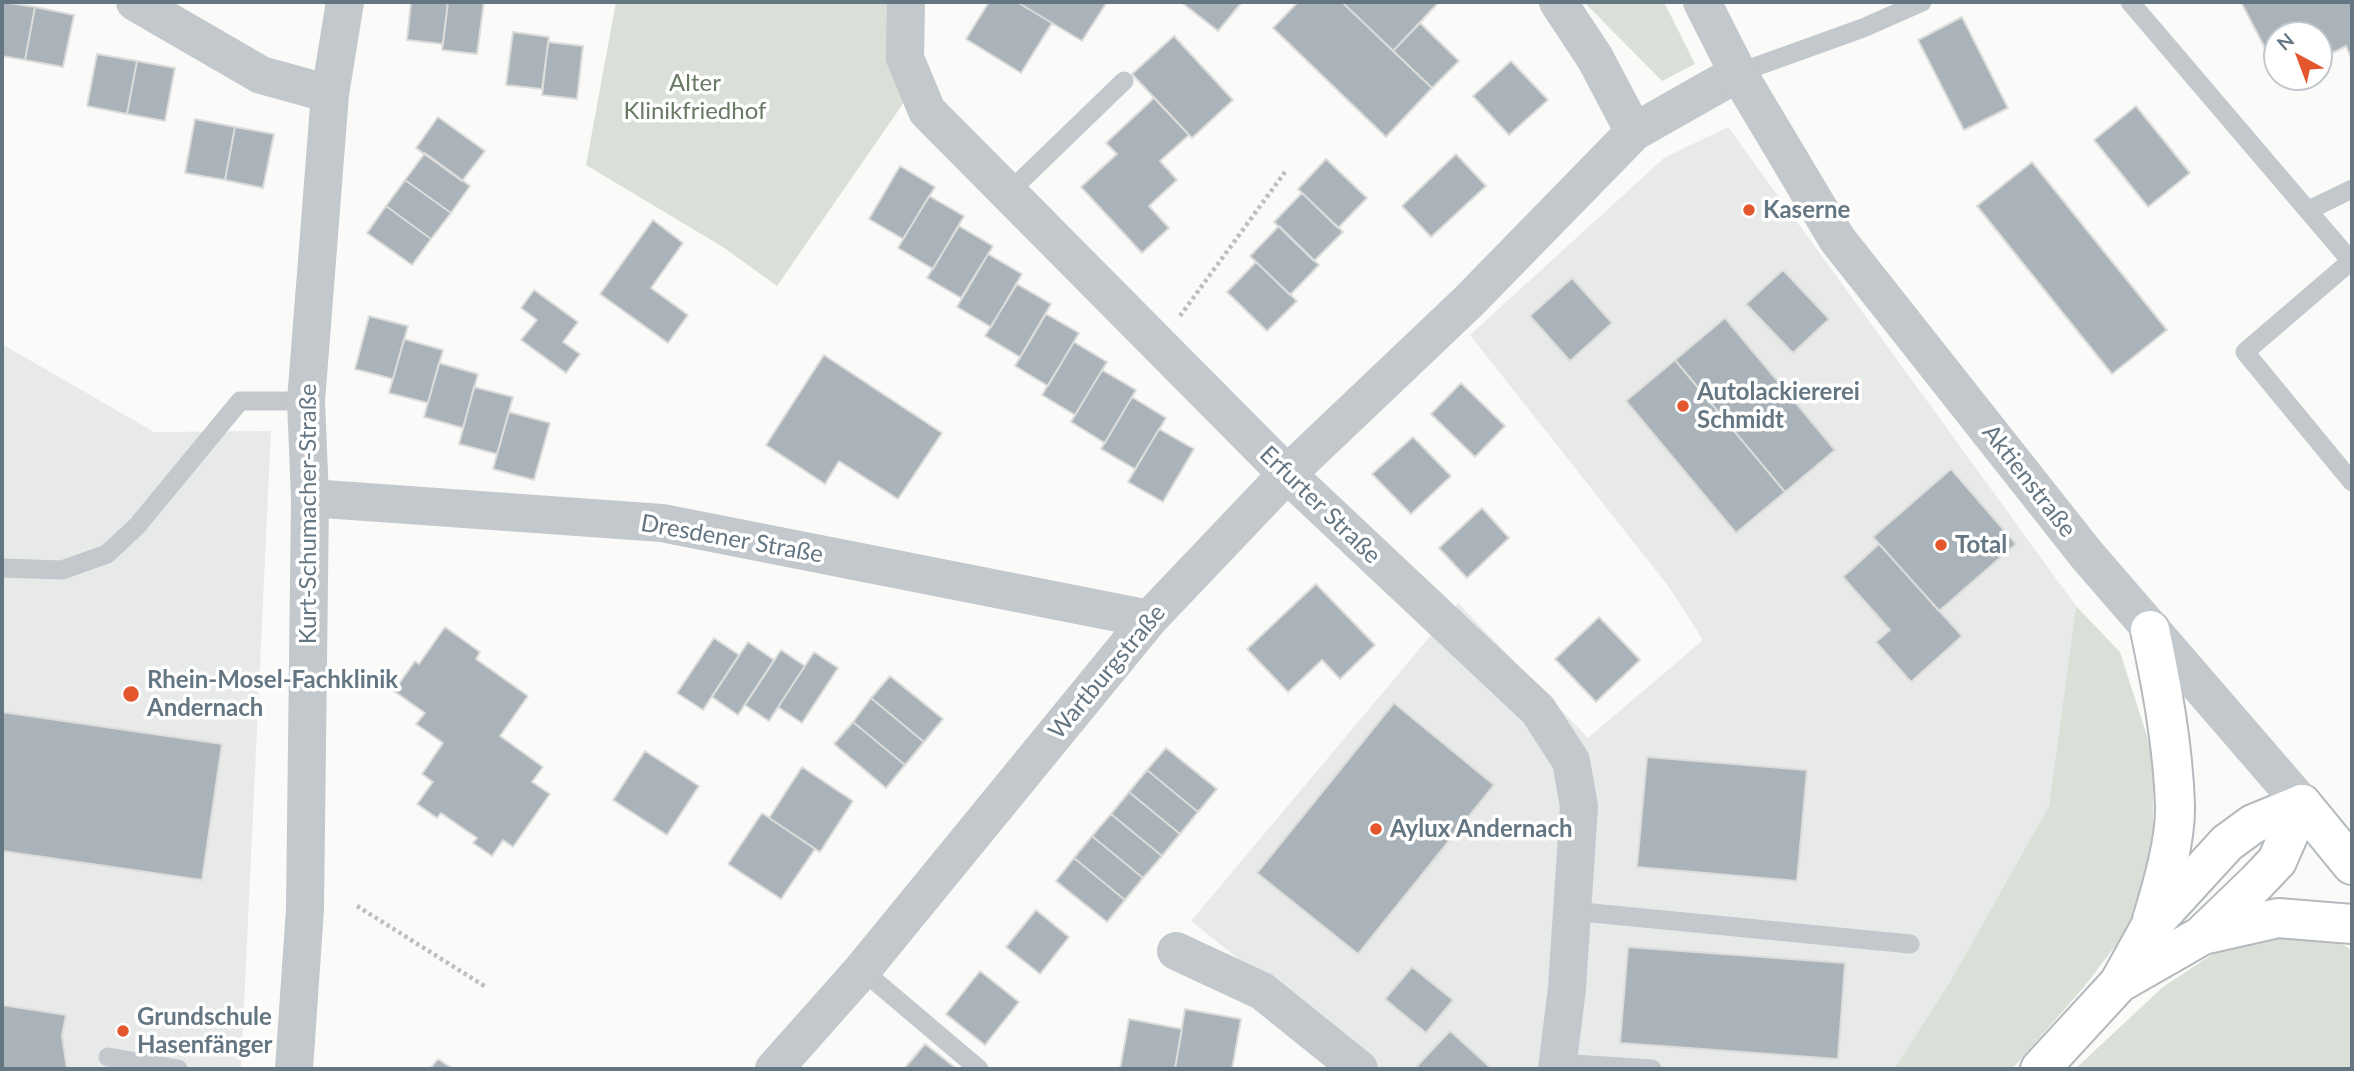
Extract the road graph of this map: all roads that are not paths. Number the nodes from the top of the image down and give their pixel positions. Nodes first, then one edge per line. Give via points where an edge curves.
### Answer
1 (135, 2) edge
2 (345, 2) edge
3 (906, 2) edge
4 (1558, 2) edge
5 (1702, 2) edge
6 (1922, 2) edge
7 (2130, 2) edge
8 (1738, 73) junction
9 (1124, 81) dead end
10 (330, 94) junction
11 (1634, 132) junction
12 (2352, 189) edge
13 (1008, 193) junction
14 (2309, 210) junction
15 (306, 401) junction
16 (1287, 474) junction
17 (2352, 482) edge
18 (310, 498) junction
19 (2, 568) edge
20 (1149, 619) junction
21 (2150, 630) junction
22 (2302, 804) junction
23 (2352, 865) edge
24 (1572, 911) junction
25 (2352, 924) edge
26 (2150, 926) junction
27 (2201, 936) junction
28 (1910, 944) dead end
29 (1176, 951) dead end
30 (862, 970) junction
31 (2119, 983) junction
32 (108, 1058) dead end
33 (1558, 1066) edge
34 (178, 1069) edge
35 (294, 1069) edge
36 (774, 1069) edge
37 (979, 1069) edge
38 (1359, 1069) edge
39 (1652, 1069) edge
40 (2040, 1069) edge

1 - 10 street via 261,75
2 - 10 street, Kurt-Schumacher-Straße
3 - 13 street, Erfurter Straße via 905,58 927,111
4 - 11 street via 1595,58
5 - 8 street, Aktienstraße
6 - 8 lane
7 - 14 lane
8 - 11 street
8 - 21 street, Aktienstraße via 1837,239
9 - 13 lane
10 - 15 street, Kurt-Schumacher-Straße
11 - 16 street, Wartburgstraße via 1469,301
12 - 14 lane
13 - 16 street, Erfurter Straße
14 - 17 lane via 2351,261 2245,352
15 - 18 street, Kurt-Schumacher-Straße
15 - 19 lane via 240,401 138,526 107,554 62,570
16 - 20 street, Wartburgstraße
16 - 24 street, Erfurter Straße via 1538,710 1571,761 1578,806
18 - 20 street, Dresdener Straße via 662,523
18 - 35 street, Kurt-Schumacher-Straße via 305,909
20 - 30 street, Wartburgstraße
21 - 22 street, Aktienstraße
21 - 26 main road via 2165,704 2175,807 2162,888
22 - 23 main road, Aktienstraße
22 - 26 main road via 2253,824 2227,843
22 - 27 main road via 2277,861
24 - 28 lane
24 - 33 street, Erfurter Straße
25 - 27 main road via 2278,918
26 - 31 main road
27 - 31 main road
29 - 38 street via 1262,991
30 - 36 street, Wartburgstraße
30 - 37 lane
31 - 40 main road
32 - 34 lane
33 - 39 lane

